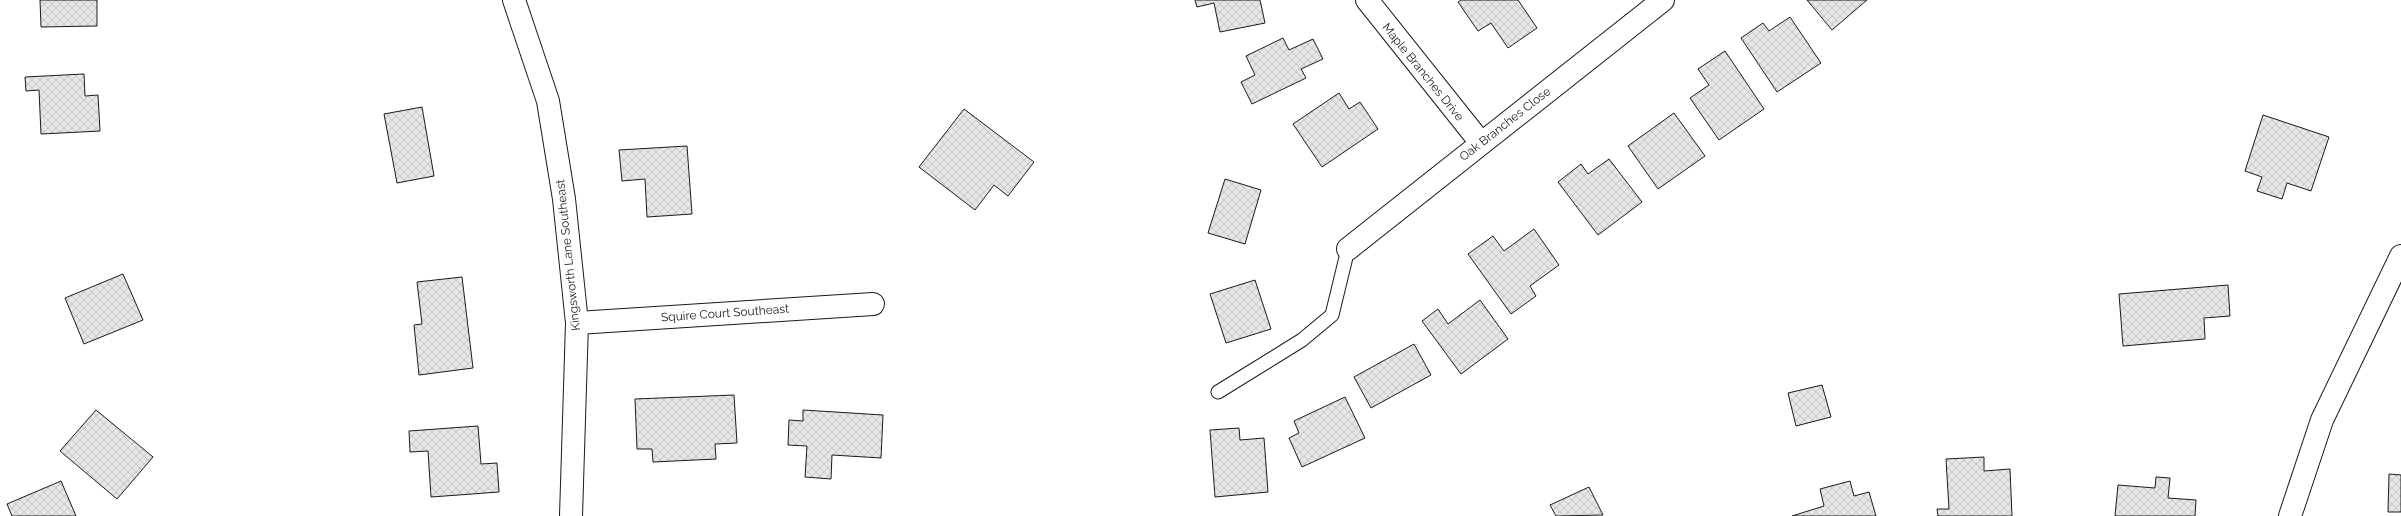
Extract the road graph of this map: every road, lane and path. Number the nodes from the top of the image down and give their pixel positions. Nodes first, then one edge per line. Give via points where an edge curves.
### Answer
1 (514, 0) edge
2 (1367, 0) edge
3 (1663, 0) edge
4 (1481, 143) junction
5 (1348, 249) joint
6 (2401, 256) edge
7 (874, 304) dead end
8 (577, 323) junction
9 (1218, 392) dead end
10 (571, 516) edge
11 (2290, 516) edge

1 - 8 street, Kingsworth Lane Southeast via 548,101 564,200
2 - 4 street, Maple Branches Drive
3 - 4 street, Oak Branches Close
4 - 5 street, Oak Branches Close
5 - 9 lane via 1332,315 1302,340
6 - 11 street via 2322,420
7 - 8 street, Squire Court Southeast
8 - 10 street, Kingsworth Lane Southeast

